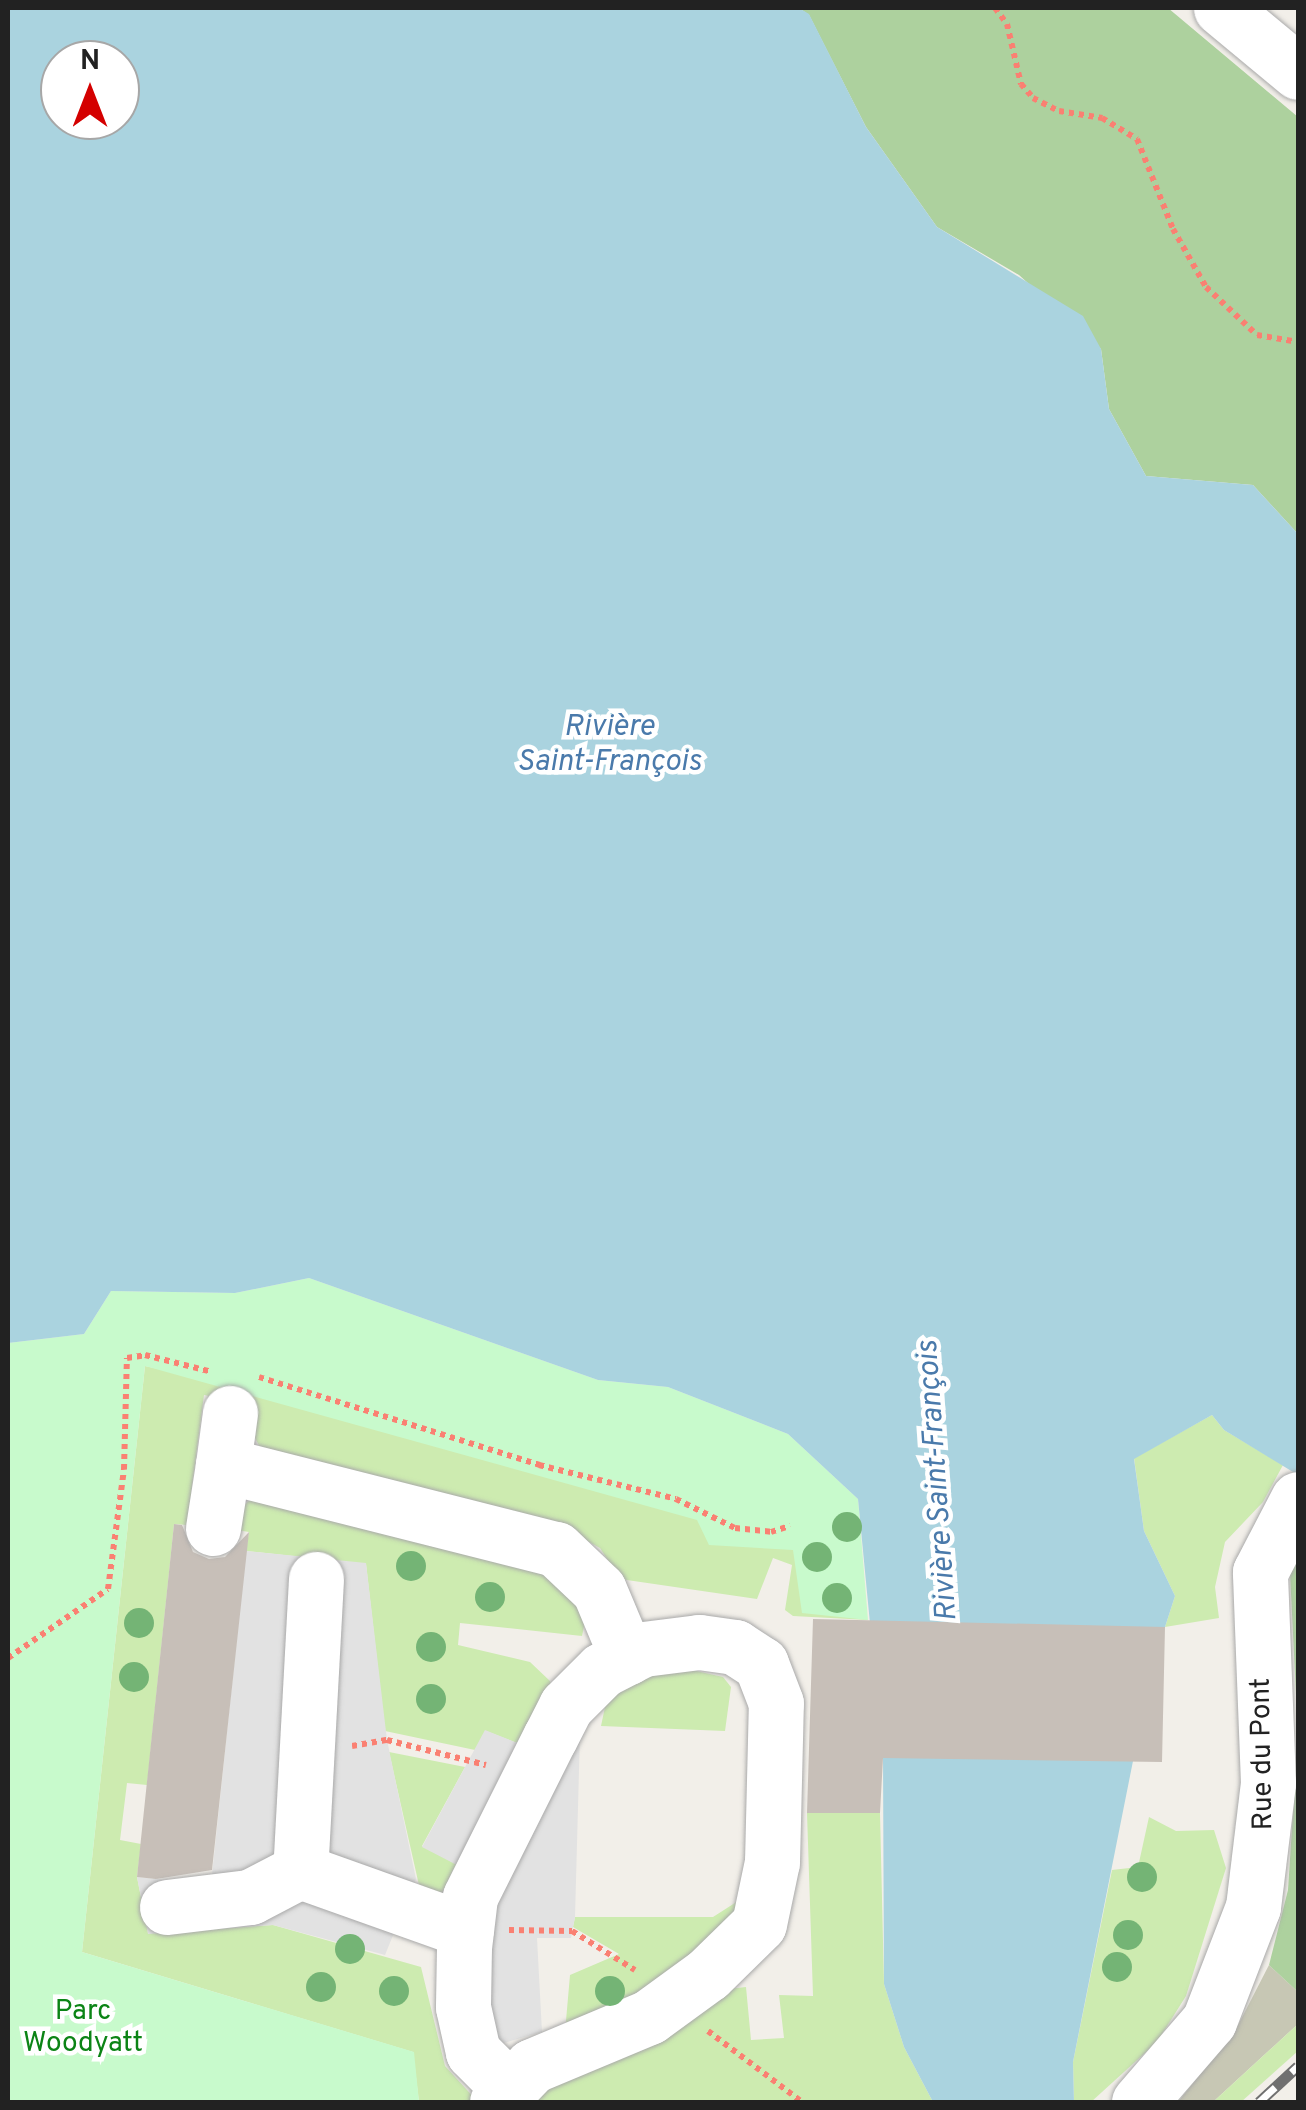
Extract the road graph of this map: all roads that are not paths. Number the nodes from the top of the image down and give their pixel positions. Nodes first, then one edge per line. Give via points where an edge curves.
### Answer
1 (1220, 8) edge
2 (1298, 72) edge
3 (1292, 1508) edge
4 (214, 1528) dead end
5 (316, 1579) dead end
6 (627, 1657) junction
7 (300, 1872) junction
8 (167, 1907) dead end
9 (466, 1930) junction
10 (502, 2094) edge
11 (1142, 2100) edge

1 - 2 street
3 - 11 street, Rue du Pont via 1260,1572 1268,1783 1253,1907 1209,2021
4 - 6 street via 226,1439 556,1549 599,1590
5 - 7 street
6 - 9 street via 602,1670 566,1706 470,1898
6 - 10 street via 699,1642 735,1647 762,1664 773,1682 768,1905 759,1924 708,1974 649,2016 532,2066
7 - 8 street via 250,1898
7 - 9 street
9 - 10 street via 462,2008 474,2052

